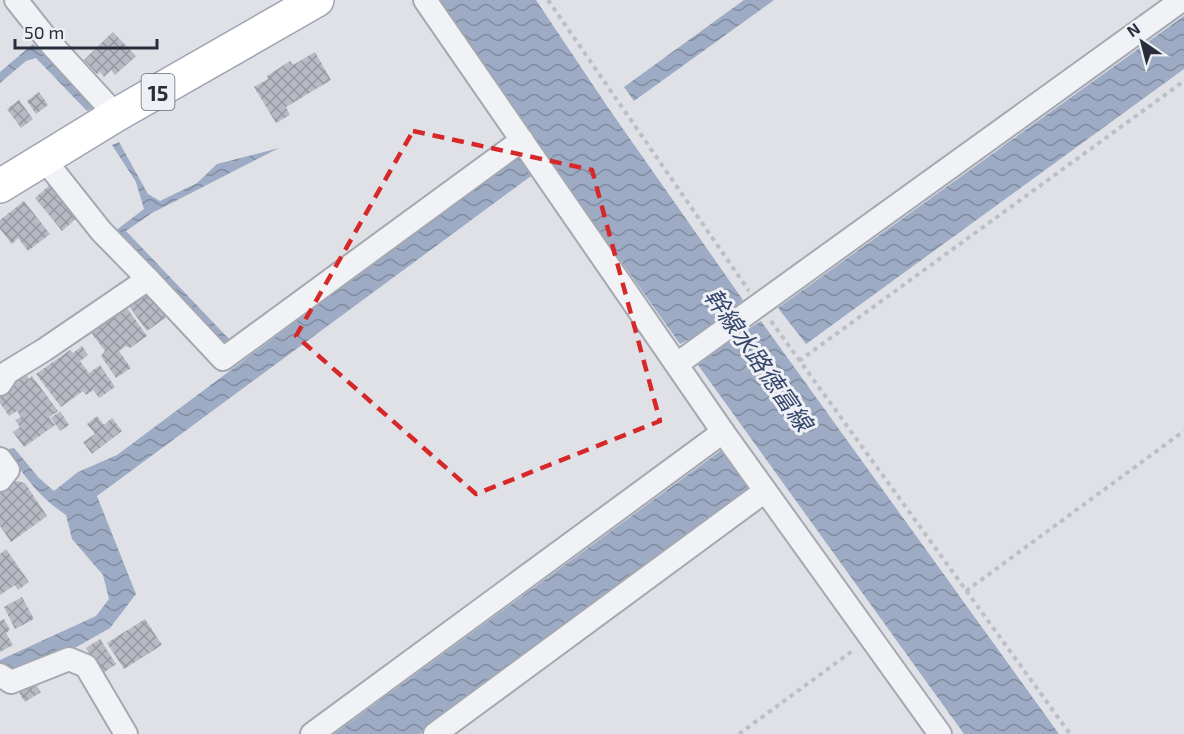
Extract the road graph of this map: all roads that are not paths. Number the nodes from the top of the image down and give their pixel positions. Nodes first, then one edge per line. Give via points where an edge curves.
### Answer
1 (16, 0) edge
2 (317, 0) edge
3 (425, 0) edge
4 (1182, 0) edge
5 (117, 116) junction
6 (522, 140) junction
7 (44, 159) junction
8 (0, 186) edge
9 (148, 279) junction
10 (683, 360) junction
11 (3, 373) edge
12 (723, 432) junction
13 (0, 459) edge
14 (0, 480) edge
15 (765, 490) junction
16 (2, 677) edge
17 (126, 734) edge
18 (312, 734) edge
19 (435, 734) edge
20 (940, 734) edge

1 - 5 street
2 - 5 main road, 15
3 - 6 street
4 - 10 street
5 - 7 main road, 15
6 - 9 street via 223,358
6 - 10 street
7 - 8 main road, 15
7 - 9 street via 101,231
9 - 11 street via 44,350
10 - 12 street
12 - 15 street
12 - 18 street
13 - 14 street via 8,470
15 - 19 street
15 - 20 street
16 - 17 street via 11,682 69,658 86,666

